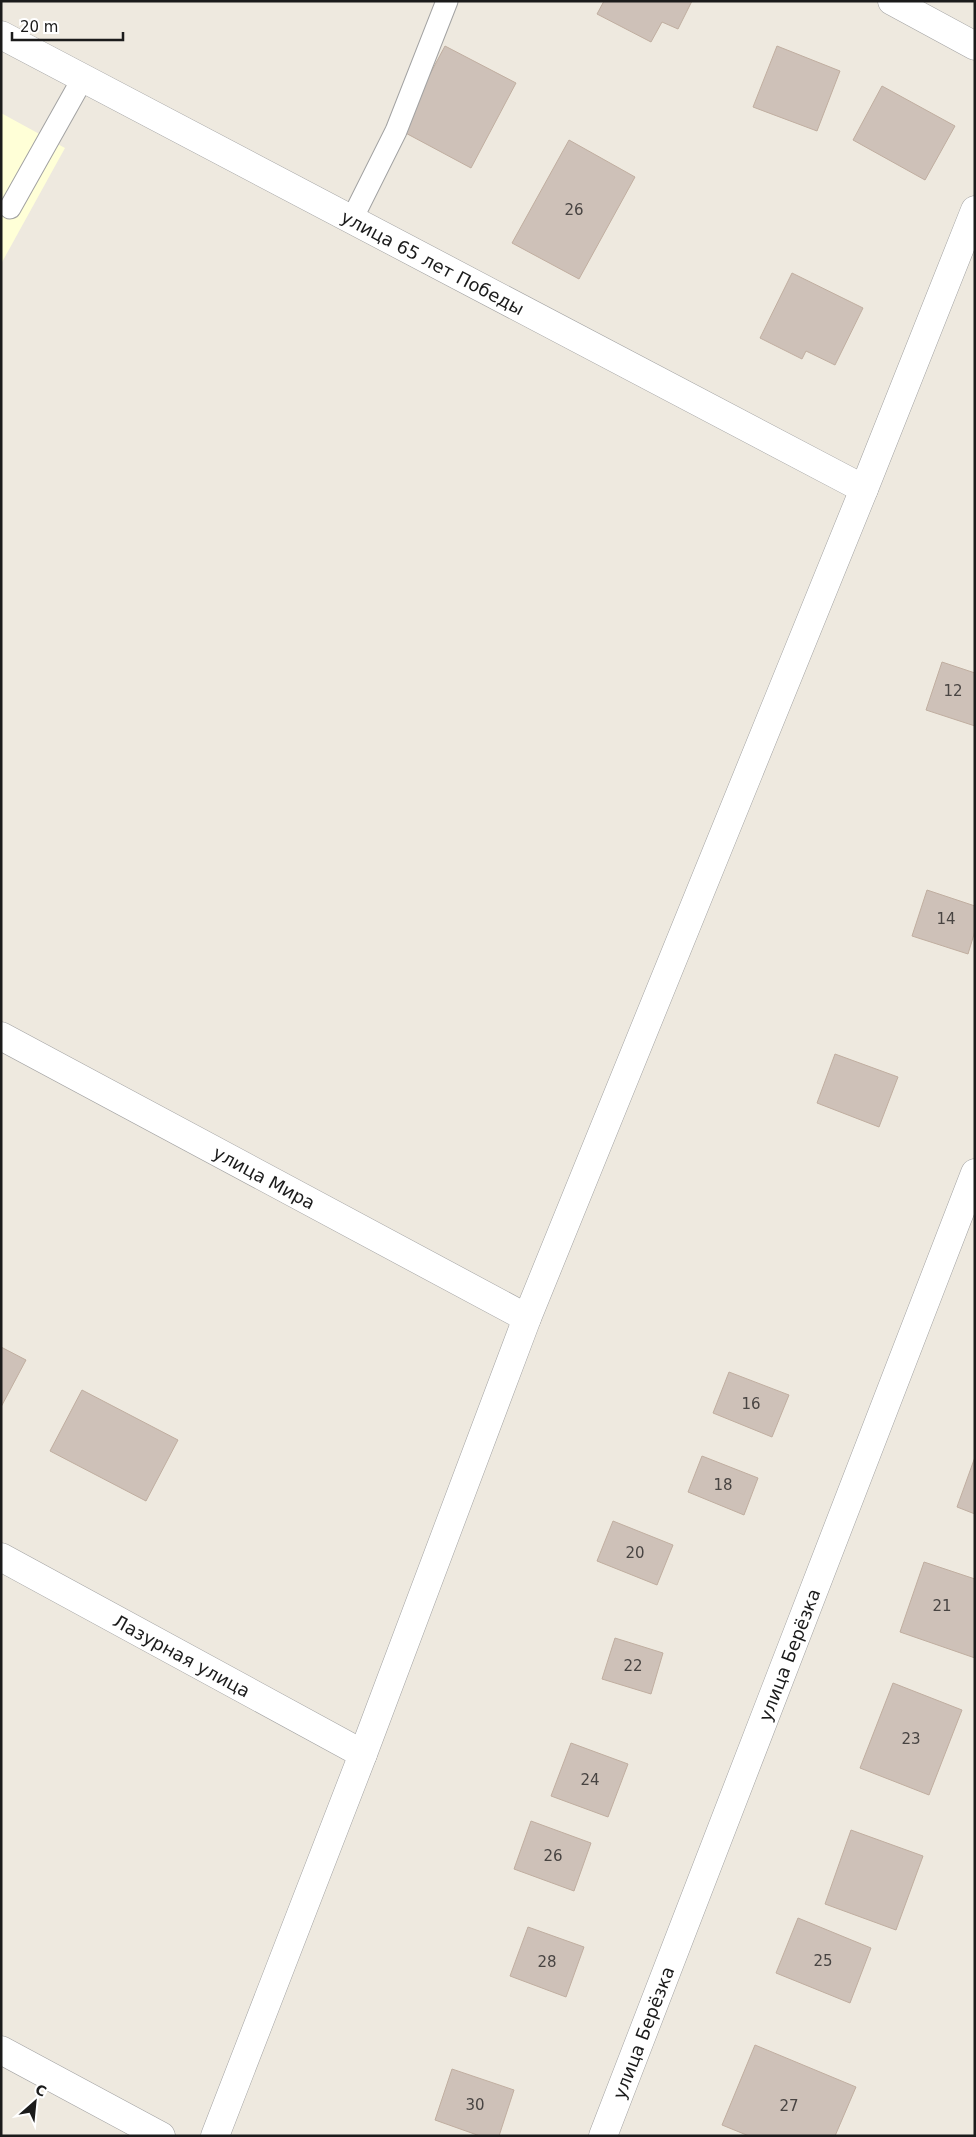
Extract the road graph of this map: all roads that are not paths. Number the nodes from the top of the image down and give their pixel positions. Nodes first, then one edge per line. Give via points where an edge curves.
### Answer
1 (447, 1) edge
2 (892, 1) edge
3 (1, 35) edge
4 (975, 46) edge
5 (83, 78) junction
6 (975, 210) edge
7 (4, 212) edge
8 (352, 219) junction
9 (864, 489) junction
10 (1, 1036) edge
11 (975, 1172) edge
12 (527, 1318) junction
13 (1, 1557) edge
14 (363, 1754) junction
15 (1, 2050) edge
16 (160, 2136) edge
17 (215, 2136) edge
18 (603, 2136) edge

1 - 8 lane via 396,131
2 - 4 street
3 - 5 street, улица 65 лет Победы
5 - 7 lane
5 - 8 street, улица 65 лет Победы
6 - 9 street
8 - 9 street, улица 65 лет Победы
9 - 12 street
10 - 12 street, улица Мира
11 - 18 street, улица Берёзка
12 - 14 street
13 - 14 street, Лазурная улица
14 - 17 street
15 - 16 street

